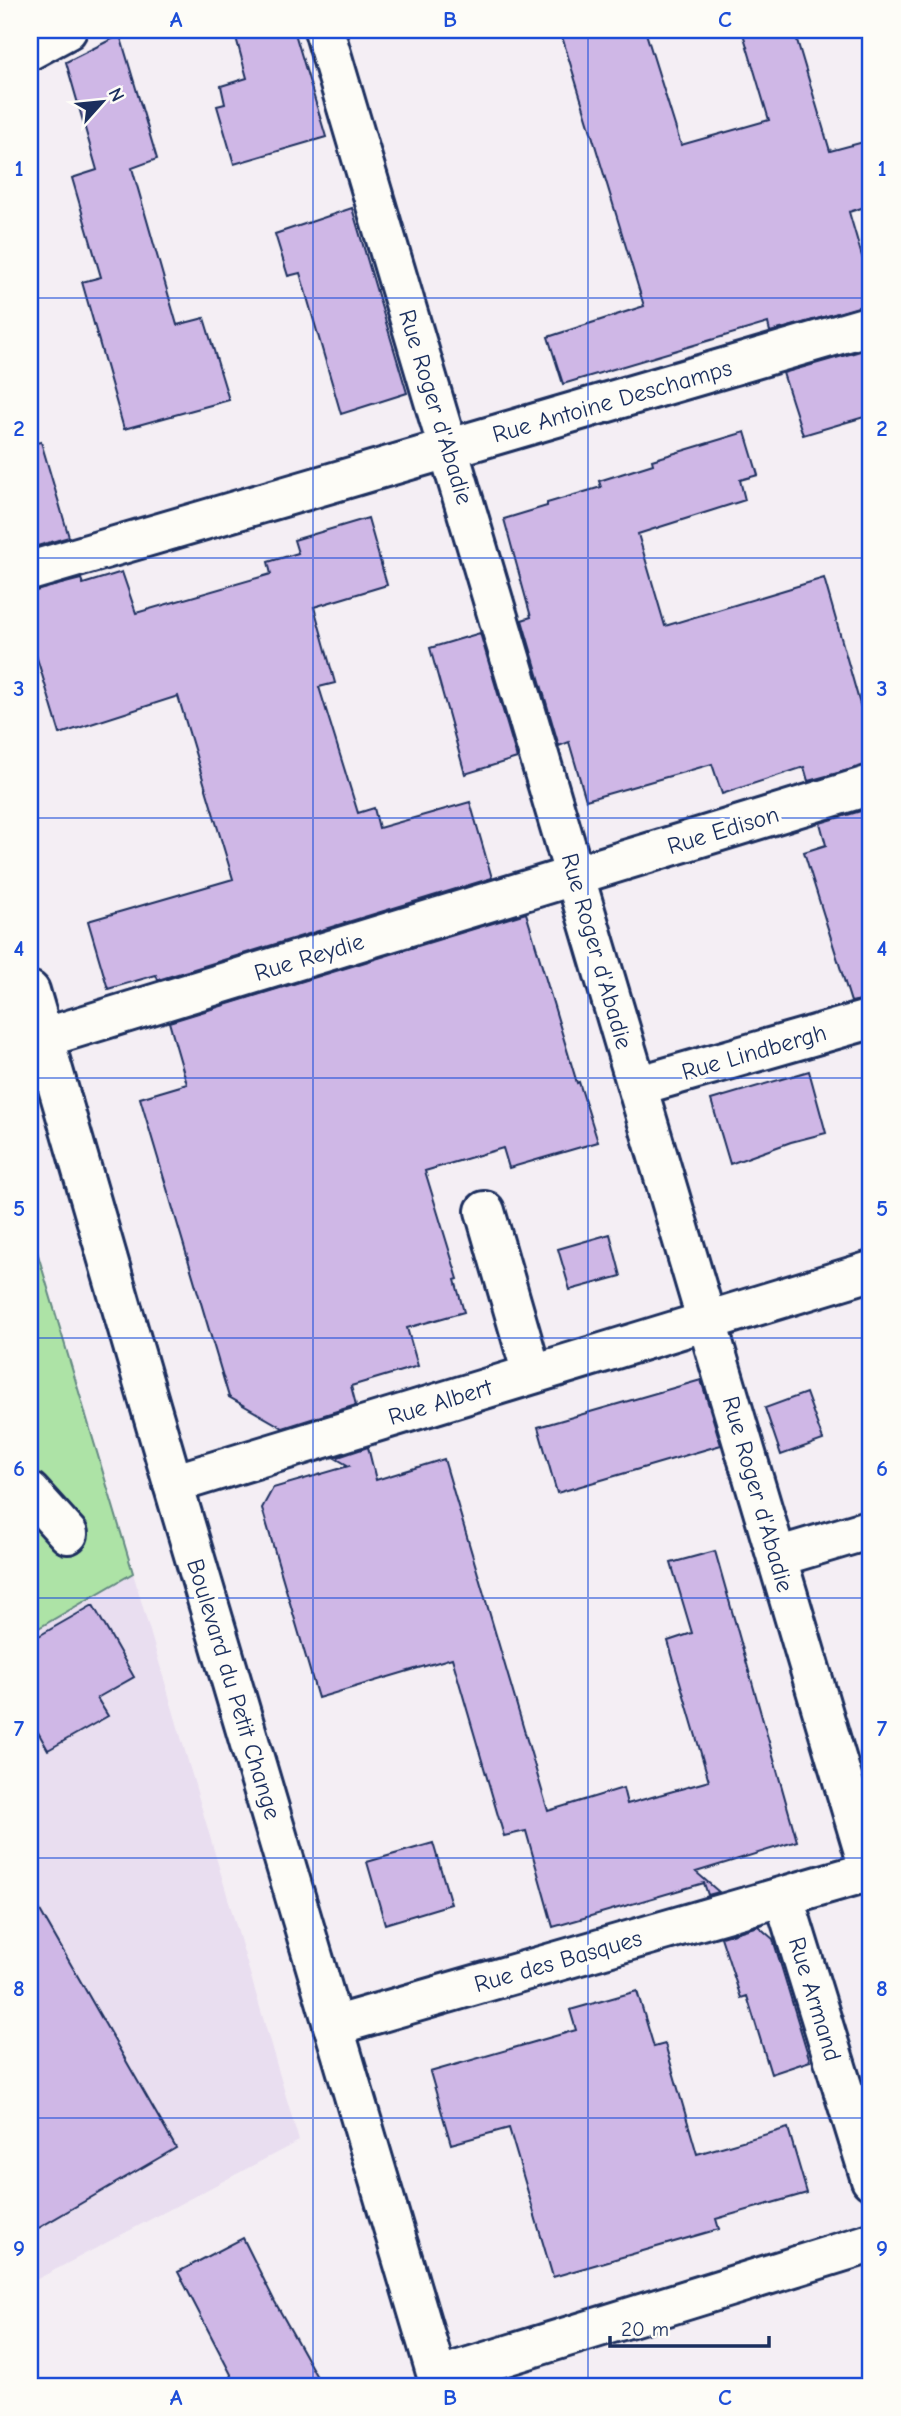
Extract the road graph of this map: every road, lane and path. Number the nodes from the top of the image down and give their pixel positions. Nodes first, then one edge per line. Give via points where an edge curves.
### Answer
1 (67, 30) edge
2 (324, 30) edge
3 (30, 50) edge
4 (871, 325) edge
5 (448, 449) junction
6 (30, 571) edge
7 (871, 785) edge
8 (575, 875) junction
9 (30, 991) edge
10 (871, 1019) edge
11 (43, 1038) junction
12 (637, 1086) junction
13 (485, 1211) dead end
14 (871, 1270) edge
15 (707, 1321) junction
16 (532, 1374) junction
17 (173, 1484) junction
18 (30, 1492) edge
19 (871, 1529) edge
20 (68, 1534) dead end
21 (777, 1558) junction
22 (871, 1871) edge
23 (784, 1898) junction
24 (333, 2026) junction
25 (871, 2180) edge
26 (871, 2244) edge
27 (439, 2382) edge

1 - 3 street
2 - 5 street, Rue Roger d'Abadie
4 - 5 street, Rue Antoine Deschamps
5 - 6 street, Rue Antoine Deschamps
5 - 8 street, Rue Roger d'Abadie
7 - 8 street, Rue Edison
8 - 11 street, Rue Reydie
8 - 12 street, Rue Roger d'Abadie
9 - 11 street, Boulevard du Petit Change
10 - 12 street, Rue Lindbergh
11 - 17 street, Boulevard du Petit Change
12 - 15 street, Rue Roger d'Abadie
13 - 16 street
14 - 15 street, Rue Albert
15 - 16 street, Rue Albert
15 - 21 street, Rue Roger d'Abadie
16 - 17 street, Rue Albert
17 - 24 street, Boulevard du Petit Change
18 - 20 street
19 - 21 street
21 - 22 street, Rue Roger d'Abadie
22 - 23 street, Rue des Basques
23 - 24 street, Rue des Basques
23 - 25 street, Rue Armand
24 - 27 street, Boulevard du Petit Change
26 - 27 street

